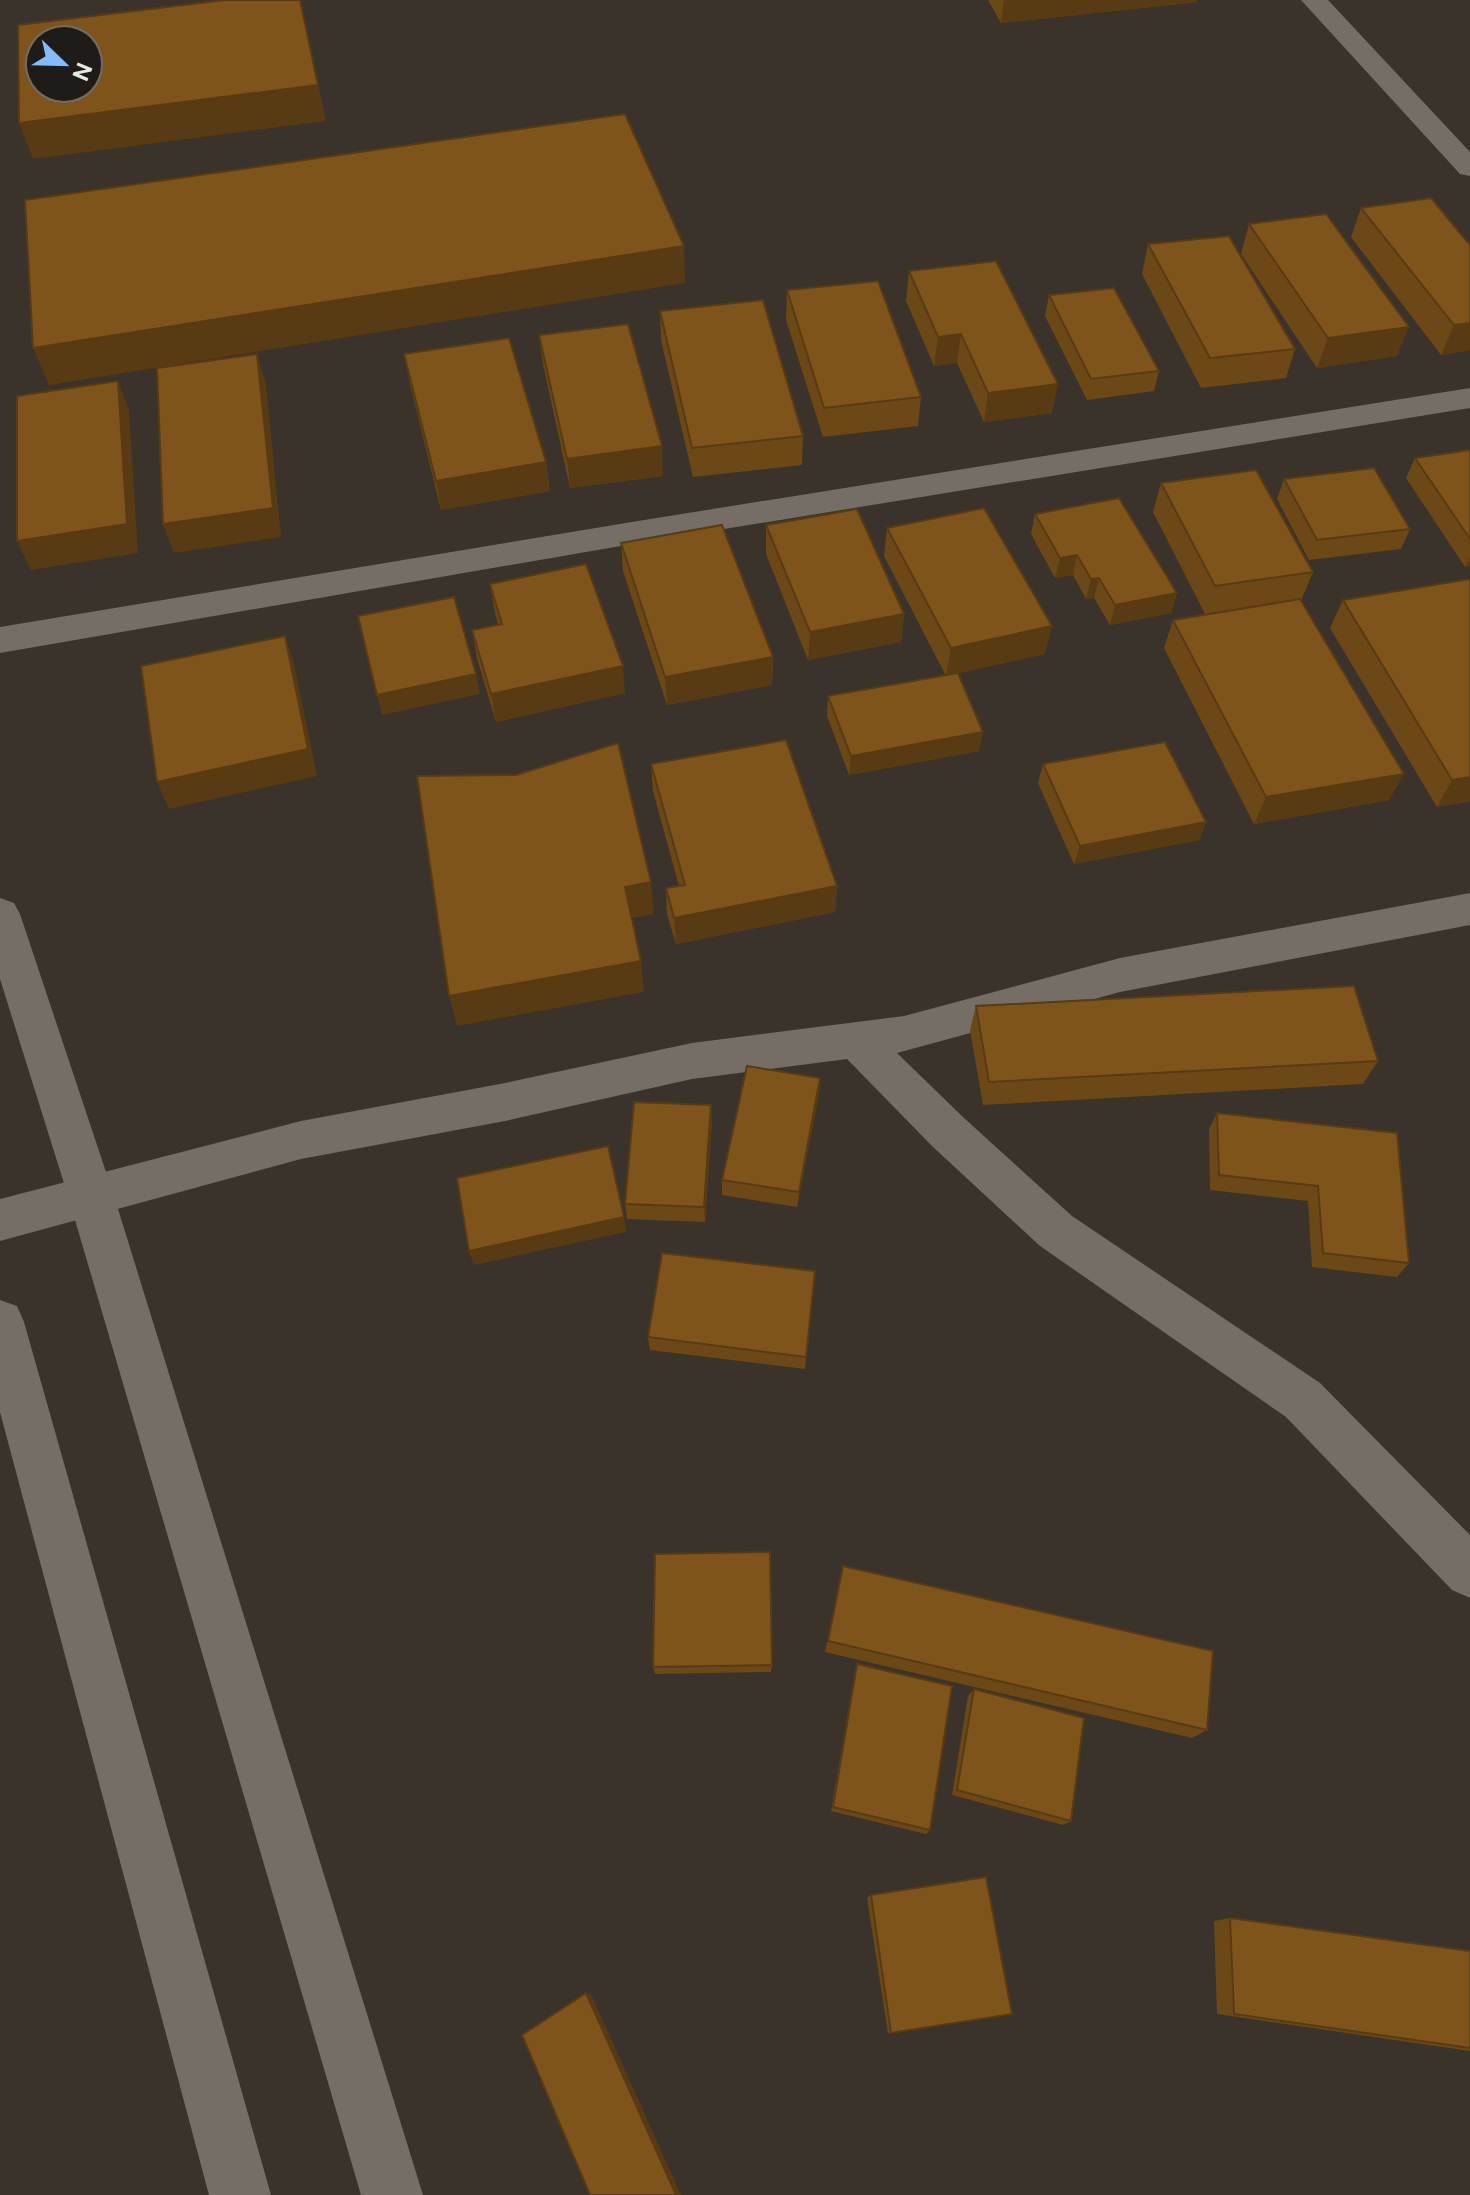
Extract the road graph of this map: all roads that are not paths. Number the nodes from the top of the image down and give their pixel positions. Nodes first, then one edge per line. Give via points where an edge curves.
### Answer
1 (1314, 0) edge
2 (1470, 168) edge
3 (1470, 398) edge
4 (0, 640) edge
5 (1470, 909) edge
6 (0, 914) edge
7 (855, 1039) junction
8 (91, 1196) junction
9 (0, 1220) edge
10 (0, 1322) edge
11 (1470, 1572) edge
12 (240, 2195) edge
13 (392, 2195) edge

1 - 2 street
3 - 4 street
5 - 7 street via 1120,975 904,1034
6 - 8 street
7 - 8 street via 692,1061 301,1140
7 - 11 street via 1056,1231 1303,1400
8 - 9 street
8 - 13 street
10 - 12 street

